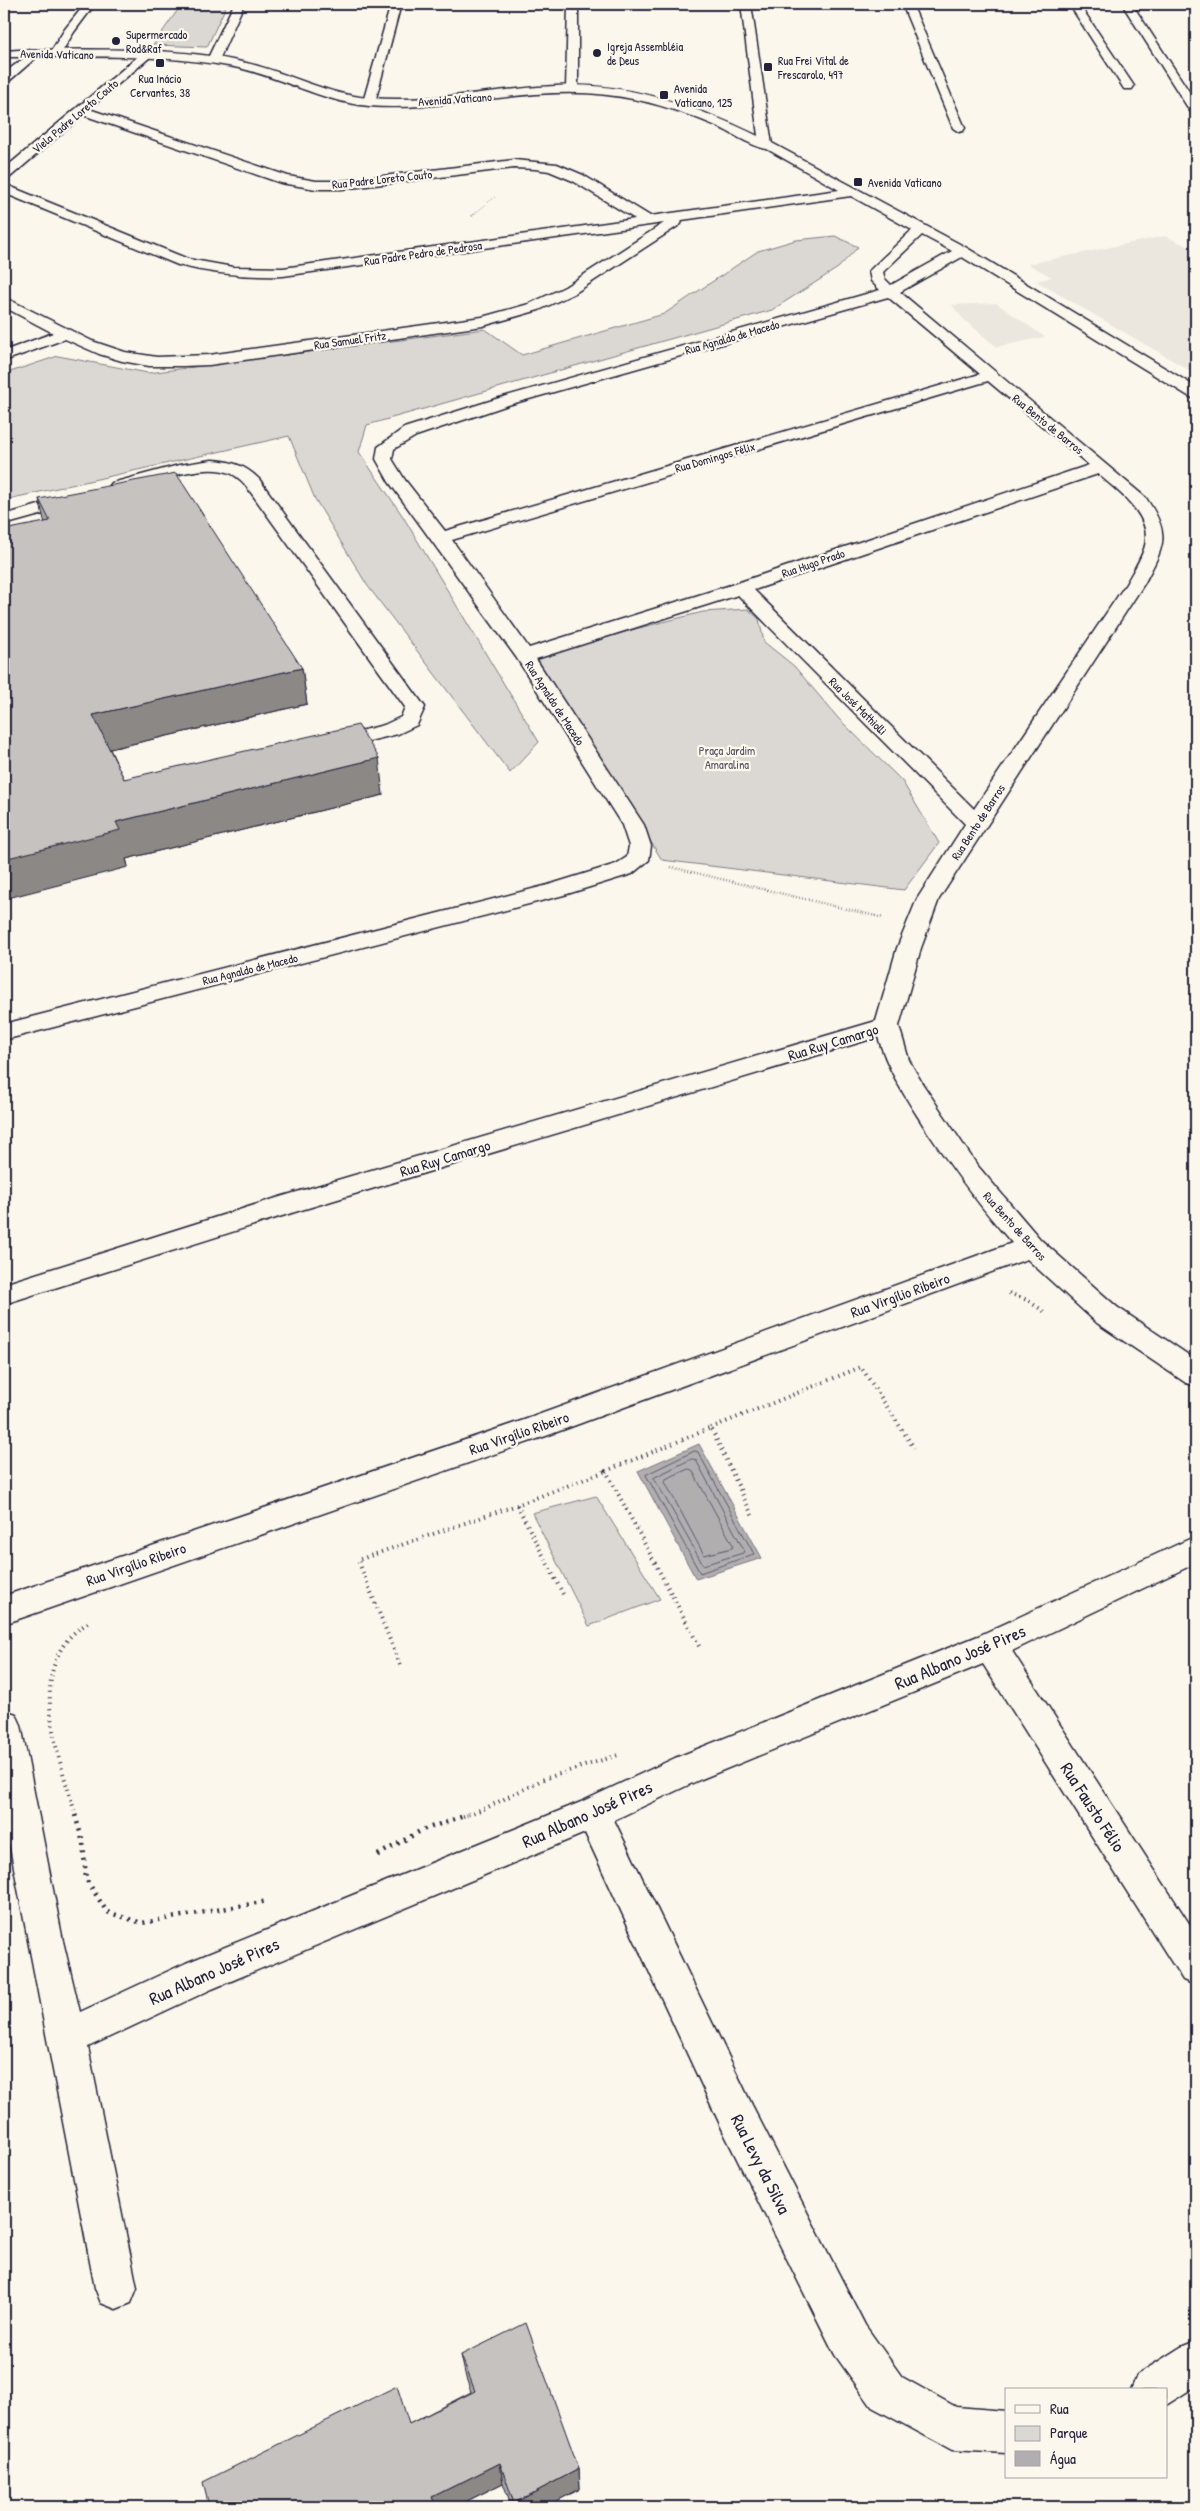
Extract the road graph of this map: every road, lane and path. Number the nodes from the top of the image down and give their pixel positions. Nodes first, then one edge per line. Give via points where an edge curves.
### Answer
1 (90, 4) edge
2 (239, 4) edge
3 (396, 4) edge
4 (573, 4) edge
5 (746, 4) edge
6 (907, 4) edge
7 (1074, 4) edge
8 (1127, 4) edge
9 (35, 53) junction
10 (56, 53) junction
11 (4, 54) edge
12 (146, 56) junction
13 (214, 60) junction
14 (4, 79) edge
15 (1128, 86) dead end
16 (572, 89) junction
17 (369, 102) junction
18 (80, 110) junction
19 (1196, 111) edge
20 (959, 128) dead end
21 (766, 145) junction
22 (535, 165) junction
23 (4, 176) edge
24 (4, 188) edge
25 (854, 192) junction
26 (682, 218) junction
27 (650, 222) junction
28 (920, 230) junction
29 (962, 251) junction
30 (430, 252) junction
31 (889, 292) junction
32 (4, 301) edge
33 (68, 333) junction
34 (4, 356) edge
35 (989, 376) junction
36 (1196, 394) edge
37 (1101, 467) junction
38 (4, 520) edge
39 (441, 538) junction
40 (741, 588) junction
41 (525, 656) junction
42 (307, 750) edge
43 (976, 823) junction
44 (638, 860) junction
45 (917, 925) junction
46 (887, 1026) junction
47 (4, 1032) edge
48 (1031, 1247) junction
49 (1000, 1290) dead end
50 (4, 1294) edge
51 (1049, 1314) dead end
52 (1196, 1376) edge
53 (711, 1428) junction
54 (914, 1448) dead end
55 (606, 1470) junction
56 (517, 1505) junction
57 (753, 1517) dead end
58 (1196, 1549) edge
59 (564, 1594) dead end
60 (4, 1610) edge
61 (90, 1622) dead end
62 (699, 1646) dead end
63 (990, 1646) junction
64 (400, 1665) dead end
65 (4, 1725) edge
66 (593, 1813) junction
67 (107, 1912) dead end
68 (1196, 1967) edge
69 (67, 2037) junction
70 (116, 2288) dead end
71 (1196, 2362) edge
72 (1155, 2388) edge
73 (1005, 2432) edge

1 - 10 street
2 - 13 street
3 - 17 street
4 - 16 street
5 - 21 street
6 - 20 street
7 - 15 street
8 - 19 street
9 - 10 street, Avenida Vaticano
9 - 11 street, Avenida Vaticano
9 - 14 street
10 - 12 street, Avenida Vaticano
12 - 13 street, Avenida Vaticano
12 - 18 street, Viela Padre Loreto Couto
13 - 17 street, Avenida Vaticano via 279,74 334,95
16 - 17 street, Avenida Vaticano via 462,100
16 - 21 street, Avenida Vaticano via 627,95 664,104 741,132
18 - 22 street, Rua Padre Loreto Couto via 267,174 316,185 342,185 514,164
18 - 23 street, Viela Padre Loreto Couto
21 - 25 street, Avenida Vaticano
22 - 27 street, Rua Padre Loreto Couto via 552,167 578,178
22 - 30 path
24 - 30 street, Rua Padre Pedro de Pedrosa via 183,262 208,269 242,274 283,272
25 - 26 street, Rua Padre Pedro de Pedrosa
25 - 28 street, Avenida Vaticano
26 - 27 street, Rua Padre Pedro de Pedrosa
26 - 33 street, Rua Samuel Fritz via 570,290 534,307 483,321 169,363 138,360
27 - 30 street, Rua Padre Pedro de Pedrosa
28 - 29 street, Avenida Vaticano
28 - 31 street, Rua Bento de Barros via 876,271 878,281
29 - 31 street
29 - 36 street, Avenida Vaticano
31 - 35 street, Rua Bento de Barros
31 - 39 street, Rua Agnaldo de Macedo via 510,400 410,432 386,447 384,459
32 - 33 street, Rua Samuel Fritz
33 - 34 street
35 - 37 street, Rua Bento de Barros
35 - 39 street, Rua Domingos Félix
37 - 40 street, Rua Hugo Prado
37 - 43 street, Rua Bento de Barros via 1140,502 1153,524 1154,548 1098,642
38 - 42 street via 180,470 212,465 238,470 253,483 414,707 410,721 390,730
39 - 41 street, Rua Agnaldo de Macedo
40 - 41 street, Rua Hugo Prado
40 - 43 street, Rua José Mathiolli
41 - 44 street, Rua Agnaldo de Macedo via 633,825 640,846
43 - 45 street, Rua Bento de Barros via 928,899
44 - 45 path
44 - 47 street, Rua Agnaldo de Macedo via 624,869 556,890
45 - 46 street, Rua Bento de Barros
46 - 48 street, Rua Bento de Barros via 897,1060 911,1086 968,1172
46 - 50 street, Rua Ruy Camargo via 280,1207
48 - 52 street, Rua Bento de Barros via 1107,1315
48 - 60 street, Rua Virgílio Ribeiro via 535,1428
49 - 51 path via 1027,1300
53 - 54 path via 861,1367
53 - 55 path
53 - 57 path
55 - 56 path
55 - 62 path
56 - 59 path
56 - 64 path via 358,1560
58 - 63 street, Rua Albano José Pires
61 - 67 path via 74,1631 54,1660 50,1708 62,1768 83,1842 86,1879
63 - 66 street, Rua Albano José Pires via 687,1769
63 - 68 street, Rua Fausto Félio
65 - 69 street via 45,1941
66 - 69 street, Rua Albano José Pires via 199,1976
66 - 73 street, Rua Levy da Silva via 738,2119 850,2340 887,2392 952,2428
69 - 70 street
71 - 72 street

